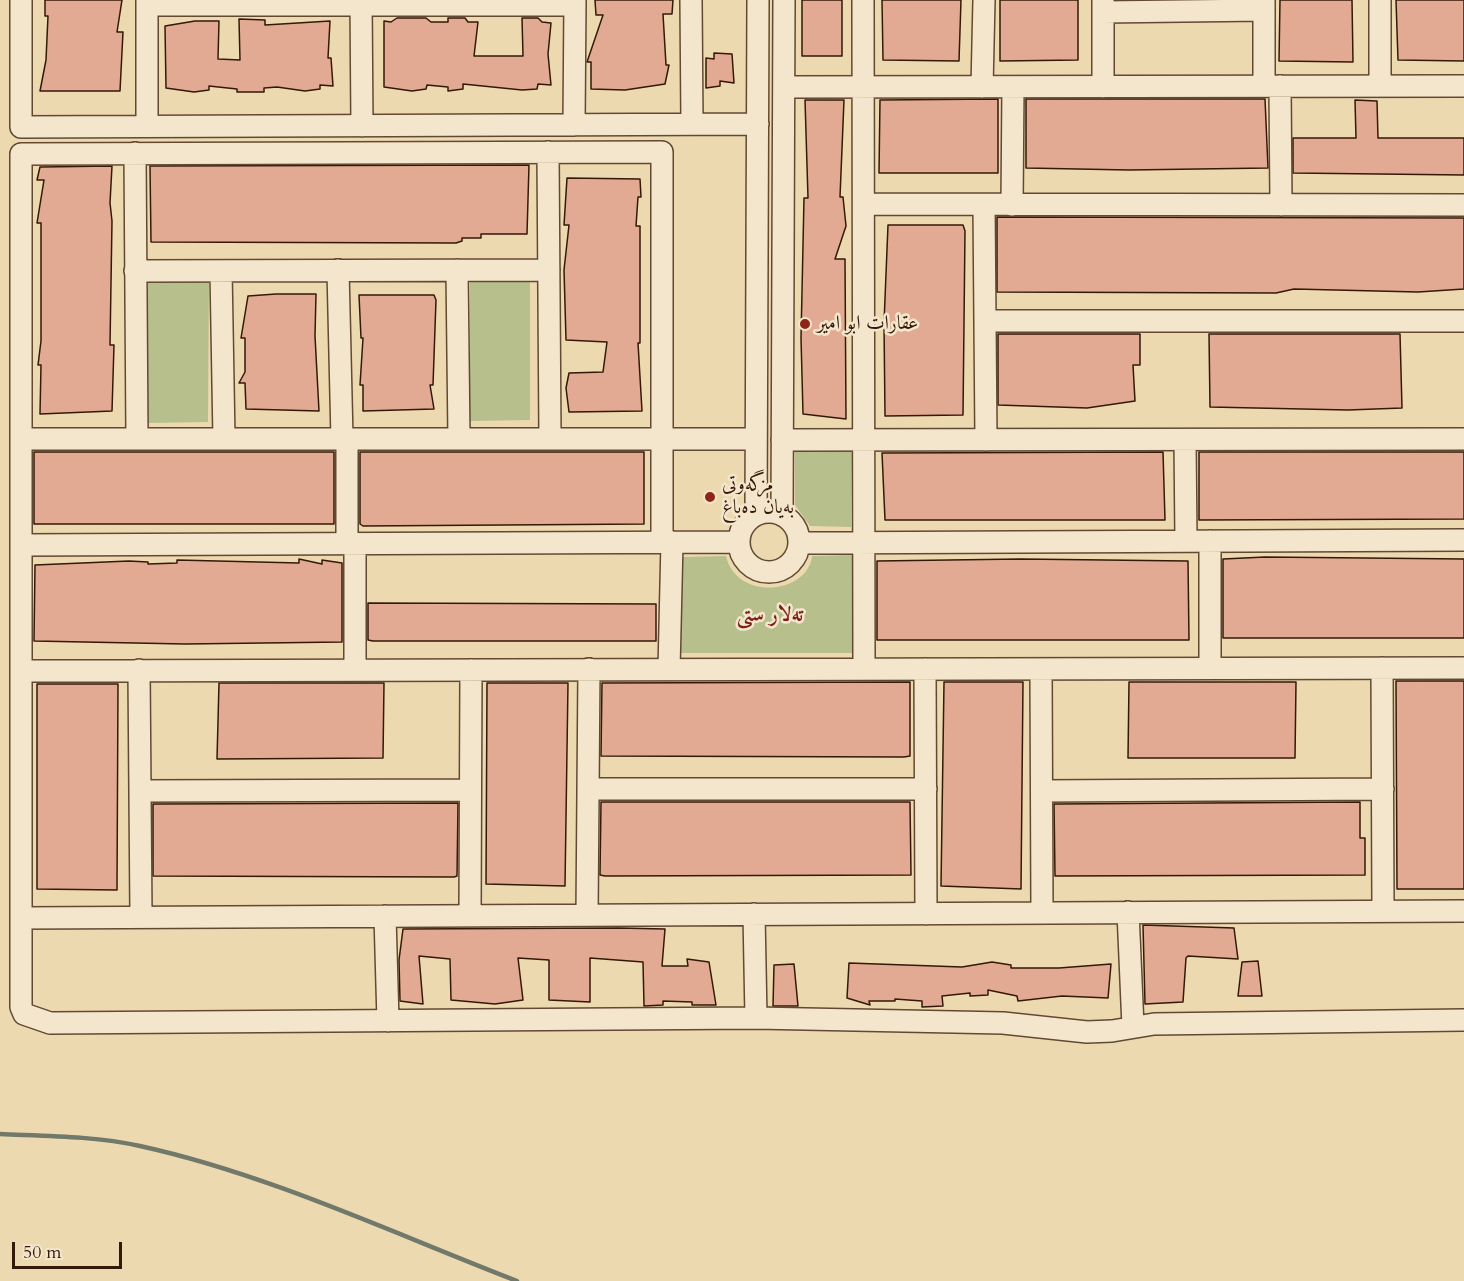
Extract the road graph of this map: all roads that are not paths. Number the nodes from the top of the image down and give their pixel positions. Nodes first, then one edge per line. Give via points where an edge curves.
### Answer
1 (21, 0) edge
2 (692, 0) edge
3 (758, 0) edge
4 (784, 0) edge
5 (863, 0) edge
6 (984, 0) edge
7 (1380, 0) edge
8 (361, 2) edge
9 (574, 2) edge
10 (147, 3) edge
11 (1264, 5) edge
12 (1103, 6) edge
13 (1272, 86) junction
14 (1380, 86) junction
15 (1464, 86) edge
16 (784, 87) junction
17 (863, 87) junction
18 (982, 87) junction
19 (1012, 87) junction
20 (1103, 87) junction
21 (692, 124) junction
22 (758, 124) junction
23 (574, 125) junction
24 (147, 126) junction
25 (362, 126) junction
26 (548, 152) junction
27 (135, 153) junction
28 (864, 204) junction
29 (984, 205) junction
30 (1012, 205) junction
31 (1281, 205) junction
32 (1464, 205) edge
33 (338, 270) junction
34 (457, 270) junction
35 (549, 270) junction
36 (135, 271) junction
37 (221, 271) junction
38 (985, 321) junction
39 (1464, 321) edge
40 (22, 439) junction
41 (137, 439) junction
42 (224, 439) junction
43 (345, 439) junction
44 (459, 439) junction
45 (550, 439) junction
46 (662, 439) junction
47 (756, 439) junction
48 (782, 440) junction
49 (864, 440) junction
50 (986, 440) junction
51 (1185, 440) junction
52 (1464, 440) edge
53 (756, 515) junction
54 (782, 515) junction
55 (1464, 540) edge
56 (1186, 541) junction
57 (1210, 541) junction
58 (667, 542) junction
59 (739, 542) junction
60 (799, 543) junction
61 (865, 543) junction
62 (351, 544) junction
63 (23, 545) junction
64 (1210, 668) junction
65 (1382, 668) junction
66 (1464, 668) edge
67 (589, 669) junction
68 (669, 669) junction
69 (864, 669) junction
70 (925, 669) junction
71 (1041, 669) junction
72 (139, 670) junction
73 (355, 670) junction
74 (471, 670) junction
75 (22, 671) junction
76 (588, 789) junction
77 (926, 789) junction
78 (1383, 789) junction
79 (471, 790) junction
80 (140, 791) junction
81 (1042, 791) junction
82 (1383, 911) junction
83 (1464, 911) edge
84 (1128, 912) junction
85 (1042, 913) junction
86 (754, 914) junction
87 (926, 914) junction
88 (470, 915) junction
89 (587, 915) junction
90 (385, 916) junction
91 (141, 917) junction
92 (22, 918) junction
93 (756, 1018) junction
94 (1464, 1020) edge
95 (388, 1021) junction
96 (1132, 1027) junction

1 - 24 street via 21,127
2 - 21 street
3 - 22 street
4 - 16 street
5 - 17 street
6 - 18 street
7 - 14 street
8 - 9 street
8 - 10 street
8 - 25 street
9 - 23 street
10 - 24 street
11 - 12 street
11 - 13 street
12 - 20 street
13 - 14 street
13 - 20 street
13 - 31 street
14 - 15 street
16 - 17 street
16 - 48 street
17 - 18 street
17 - 28 street
18 - 19 street
19 - 20 street
19 - 30 street
21 - 22 street
21 - 23 street
22 - 47 street
23 - 25 street
24 - 25 street
26 - 27 street
26 - 35 street
26 - 46 street via 662,152
27 - 36 street
27 - 40 street via 21,154
28 - 29 street
28 - 49 street
29 - 30 street
29 - 38 street
30 - 31 street
31 - 32 street
33 - 34 street
33 - 37 street
33 - 43 street
34 - 35 street
34 - 44 street
35 - 45 street
36 - 37 street
36 - 41 street
37 - 42 street
38 - 39 street
38 - 50 street
40 - 41 street
40 - 63 street
41 - 42 street
42 - 43 street
43 - 44 street
43 - 62 street
44 - 45 street
45 - 46 street
46 - 47 street
46 - 58 street
47 - 53 street
48 - 49 street
48 - 54 street
49 - 50 street
49 - 61 street
50 - 51 street
51 - 52 street
51 - 56 street
53 - 54 street
53 - 59 street via 745,523
54 - 60 street via 796,528
55 - 57 street
56 - 57 street
56 - 61 street
57 - 64 street
58 - 59 street
58 - 62 street
58 - 68 street
59 - 60 street via 745,561 753,568 772,572 790,564
60 - 61 street
61 - 69 street
62 - 63 street
62 - 73 street
63 - 75 street
64 - 65 street
64 - 71 street
65 - 66 street
65 - 78 street
67 - 68 street
67 - 74 street
67 - 76 street
68 - 69 street
69 - 70 street
70 - 71 street
70 - 77 street
71 - 81 street
72 - 73 street
72 - 75 street
72 - 80 street
73 - 74 street
74 - 79 street
75 - 92 street
76 - 77 street
76 - 89 street
77 - 87 street
78 - 81 street
78 - 82 street
79 - 80 street
79 - 88 street
80 - 91 street
81 - 85 street
82 - 83 street
82 - 84 street
84 - 85 street
84 - 96 street
85 - 87 street
86 - 87 street
86 - 89 street
86 - 93 street
88 - 89 street
88 - 90 street
90 - 91 street
90 - 95 street
91 - 92 street
92 - 95 street via 21,1007 24,1014 37,1021
93 - 95 street
93 - 96 street via 1003,1023 1087,1032
94 - 96 street

